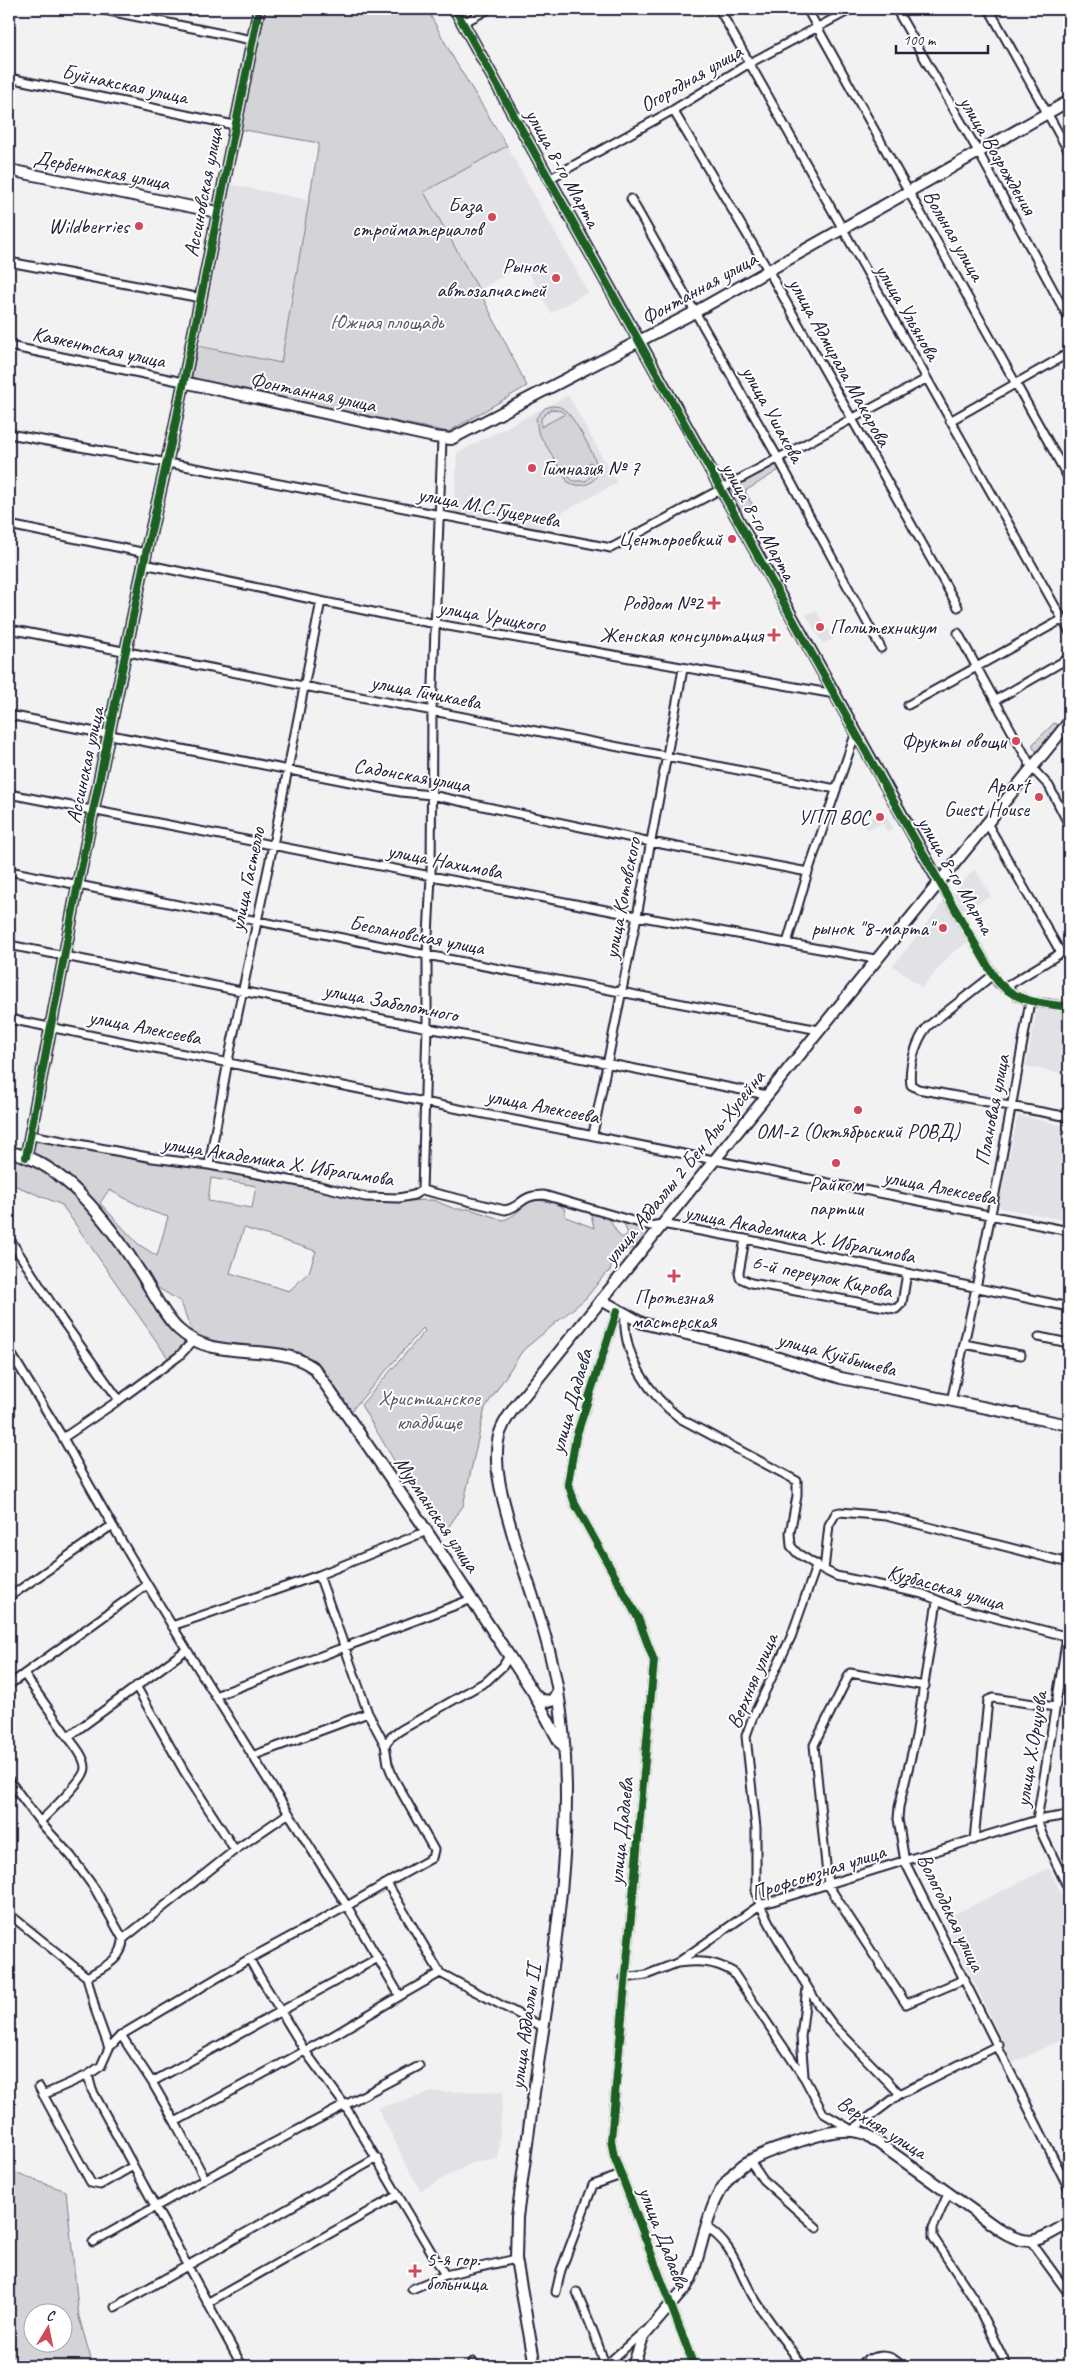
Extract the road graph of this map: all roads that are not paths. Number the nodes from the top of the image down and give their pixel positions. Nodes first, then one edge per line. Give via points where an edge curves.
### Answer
1 (99, 9) edge
2 (259, 9) edge
3 (455, 9) edge
4 (489, 9) edge
5 (719, 9) edge
6 (807, 9) edge
7 (852, 9) edge
8 (896, 9) edge
9 (989, 9) edge
10 (463, 23) junction
11 (818, 28) junction
12 (252, 40) junction
13 (748, 64) junction
14 (9, 78) edge
15 (1069, 101) edge
16 (673, 110) junction
17 (1047, 113) junction
18 (234, 125) junction
19 (1069, 152) edge
20 (979, 153) junction
21 (9, 170) edge
22 (549, 179) junction
23 (909, 192) junction
24 (631, 199) dead end
25 (217, 212) junction
26 (842, 229) junction
27 (9, 262) edge
28 (768, 270) junction
29 (201, 298) junction
30 (695, 312) junction
31 (1069, 319) edge
32 (638, 341) junction
33 (9, 346) edge
34 (1069, 353) edge
35 (926, 379) junction
36 (183, 382) junction
37 (1018, 383) junction
38 (851, 420) junction
39 (950, 421) junction
40 (9, 434) edge
41 (442, 439) junction
42 (778, 458) junction
43 (165, 462) junction
44 (1069, 479) edge
45 (721, 489) junction
46 (438, 515) junction
47 (9, 524) edge
48 (146, 553) junction
49 (144, 564) junction
50 (321, 601) junction
51 (958, 607) dead end
52 (1063, 619) junction
53 (435, 624) junction
54 (9, 628) edge
55 (1069, 631) edge
56 (958, 633) dead end
57 (881, 648) dead end
58 (127, 652) junction
59 (1069, 658) edge
60 (977, 668) junction
61 (683, 669) junction
62 (303, 686) junction
63 (835, 694) junction
64 (996, 700) junction
65 (908, 705) dead end
66 (432, 711) junction
67 (9, 715) edge
68 (1069, 722) edge
69 (856, 732) junction
70 (109, 735) junction
71 (668, 757) junction
72 (1032, 768) junction
73 (287, 769) junction
74 (836, 789) junction
75 (9, 794) edge
76 (431, 795) junction
77 (94, 811) junction
78 (987, 823) junction
79 (1069, 825) edge
80 (651, 842) junction
81 (273, 845) junction
82 (9, 870) edge
83 (808, 872) junction
84 (431, 877) junction
85 (939, 882) junction
86 (78, 884) junction
87 (637, 916) junction
88 (256, 920) junction
89 (787, 943) junction
90 (9, 945) edge
91 (1069, 948) edge
92 (1061, 953) junction
93 (427, 955) junction
94 (64, 956) junction
95 (874, 960) junction
96 (993, 975) junction
97 (1004, 988) junction
98 (242, 991) junction
99 (622, 992) junction
100 (1030, 1001) junction
101 (1069, 1007) edge
102 (9, 1019) edge
103 (50, 1026) junction
104 (427, 1027) junction
105 (819, 1030) junction
106 (228, 1061) junction
107 (607, 1064) junction
108 (766, 1095) junction
109 (423, 1100) junction
110 (1012, 1106) junction
111 (1069, 1117) edge
112 (593, 1134) junction
113 (31, 1135) junction
114 (9, 1152) edge
115 (26, 1157) junction
116 (714, 1160) junction
117 (209, 1165) junction
118 (422, 1190) junction
119 (990, 1215) junction
120 (662, 1224) junction
121 (1069, 1230) edge
122 (9, 1238) edge
123 (746, 1239) junction
124 (907, 1273) junction
125 (976, 1287) junction
126 (601, 1300) junction
127 (1069, 1307) edge
128 (621, 1313) junction
129 (1039, 1337) dead end
130 (194, 1340) junction
131 (1069, 1343) edge
132 (964, 1344) junction
133 (9, 1350) edge
134 (1020, 1355) dead end
135 (118, 1400) junction
136 (951, 1401) junction
137 (1069, 1425) edge
138 (63, 1438) junction
139 (111, 1526) junction
140 (427, 1531) junction
141 (1069, 1563) edge
142 (817, 1564) junction
143 (824, 1570) junction
144 (319, 1575) junction
145 (147, 1585) junction
146 (9, 1597) edge
147 (472, 1599) junction
148 (937, 1601) junction
149 (172, 1626) junction
150 (1068, 1637) edge
151 (346, 1647) junction
152 (186, 1650) junction
153 (509, 1656) junction
154 (24, 1674) junction
155 (9, 1685) edge
156 (136, 1686) junction
157 (925, 1686) junction
158 (558, 1691) junction
159 (535, 1695) junction
160 (215, 1696) junction
161 (1055, 1707) junction
162 (368, 1713) junction
163 (68, 1737) junction
164 (386, 1745) junction
165 (252, 1756) junction
166 (564, 1756) junction
167 (9, 1780) edge
168 (289, 1813) junction
169 (1069, 1815) edge
170 (1037, 1820) junction
171 (40, 1822) junction
172 (974, 1840) junction
173 (235, 1850) junction
174 (904, 1862) junction
175 (388, 1883) junction
176 (828, 1885) junction
177 (1069, 1890) edge
178 (347, 1906) junction
179 (760, 1906) junction
180 (9, 1914) edge
181 (123, 1939) junction
182 (249, 1958) junction
183 (378, 1958) junction
184 (676, 1963) junction
185 (440, 1973) junction
186 (87, 1977) junction
187 (624, 1978) junction
188 (964, 1979) junction
189 (807, 1988) junction
190 (400, 1996) junction
191 (281, 2011) junction
192 (543, 2027) junction
193 (121, 2035) junction
194 (999, 2046) junction
195 (109, 2048) junction
196 (305, 2050) junction
197 (419, 2066) dead end
198 (88, 2075) junction
199 (805, 2079) junction
200 (152, 2082) junction
201 (39, 2087) dead end
202 (900, 2094) junction
203 (43, 2095) junction
204 (344, 2104) junction
205 (175, 2122) junction
206 (852, 2130) junction
207 (377, 2158) junction
208 (750, 2161) junction
209 (133, 2166) junction
210 (621, 2175) junction
211 (205, 2179) junction
212 (1069, 2189) edge
213 (948, 2194) junction
214 (398, 2195) junction
215 (156, 2208) junction
216 (1069, 2223) edge
217 (706, 2227) junction
218 (816, 2228) dead end
219 (93, 2242) dead end
220 (1031, 2242) junction
221 (516, 2259) junction
222 (188, 2267) junction
223 (445, 2275) junction
224 (412, 2289) dead end
225 (556, 2292) dead end
226 (577, 2292) dead end
227 (1069, 2294) edge
228 (207, 2303) junction
229 (671, 2305) junction
230 (115, 2307) dead end
231 (659, 2319) junction
232 (863, 2362) dead end
233 (242, 2366) edge
234 (536, 2366) edge
235 (634, 2366) edge
236 (694, 2366) edge
237 (803, 2366) edge
238 (901, 2366) edge
239 (1007, 2366) edge

1 - 12 street
2 - 12 street, Ассиновская улица
3 - 10 street, улица 8-го Марта
4 - 10 street
5 - 13 street, улица Ульянова
6 - 11 street, Вольная улица
7 - 11 street, Огородная улица
8 - 20 street, улица Возрождения
9 - 17 street
10 - 22 street, улица 8-го Марта
11 - 13 street, Огородная улица
11 - 23 street, Вольная улица
12 - 18 street, Ассиновская улица
13 - 16 street, Огородная улица
13 - 26 street, улица Ульянова
14 - 18 street, Буйнакская улица
15 - 17 street, Фонтанная улица
16 - 22 street, Огородная улица
16 - 28 street, улица Адмирала Макарова
17 - 19 street
17 - 20 street, Фонтанная улица
18 - 25 street, Ассиновская улица
20 - 23 street, Фонтанная улица
20 - 31 street, улица Возрождения
21 - 25 street, Дербентская улица
22 - 32 street, улица 8-го Марта
23 - 26 street, Фонтанная улица
23 - 37 street, Вольная улица
24 - 30 street, улица Ушакова
25 - 29 street, Ассиновская улица
26 - 28 street, Фонтанная улица
26 - 35 street, улица Ульянова
27 - 29 street
28 - 30 street, Фонтанная улица
28 - 38 street, улица Адмирала Макарова
29 - 36 street, Ассиновская улица
30 - 32 street, Фонтанная улица
30 - 42 street, улица Ушакова
32 - 41 street, Фонтанная улица via 457,437
32 - 45 street, улица 8-го Марта
33 - 36 street, Каякентская улица
34 - 37 street
35 - 38 street, улица М.С.Гуцериева
35 - 39 street, улица Ульянова
36 - 41 street, Фонтанная улица
36 - 43 street, Ассинская улица
37 - 39 street
37 - 44 street, Вольная улица
38 - 42 street, улица М.С.Гуцериева
38 - 51 street, улица Адмирала Макарова
39 - 52 street, улица Ульянова
40 - 43 street, улица М.С.Гуцериева
41 - 46 street
42 - 45 street, улица М.С.Гуцериева
42 - 57 street, улица Ушакова
43 - 46 street, улица М.С.Гуцериева
43 - 48 street, Ассинская улица
45 - 46 street, улица М.С.Гуцериева via 611,548
45 - 63 street, улица 8-го Марта
46 - 53 street
47 - 48 street
48 - 49 street, Ассинская улица
49 - 50 street, улица Урицкого
49 - 58 street, Ассинская улица
50 - 53 street, улица Урицкого
50 - 62 street, улица Гастелло
52 - 55 street, улица Ульянова
52 - 60 street
53 - 61 street, улица Урицкого
53 - 66 street
54 - 58 street, улица Гичикаева
56 - 60 street
58 - 62 street, улица Гичикаева
58 - 70 street, Ассинская улица
59 - 64 street
60 - 64 street
60 - 65 street
61 - 63 street, улица Урицкого
61 - 71 street, улица Котовского
62 - 66 street, улица Гичикаева
62 - 73 street, улица Гастелло
63 - 69 street, улица 8-го Марта
64 - 72 street
66 - 71 street, улица Гичикаева
66 - 76 street
67 - 70 street, Садонская улица
68 - 72 street, улица Абдаллы 2 Бен Аль-Хусейна
69 - 74 street
69 - 85 street, улица 8-го Марта
70 - 73 street, Садонская улица
70 - 77 street, Ассинская улица
71 - 74 street, улица Гичикаева
71 - 80 street, улица Котовского
72 - 78 street, улица Абдаллы 2 Бен Аль-Хусейна
72 - 79 street via 1048,786
73 - 76 street, Садонская улица
73 - 81 street, улица Гастелло
74 - 83 street
75 - 77 street, улица Нахимова
76 - 80 street, Садонская улица
76 - 84 street
77 - 81 street, улица Нахимова
77 - 86 street, Ассинская улица
78 - 85 street, улица Абдаллы 2 Бен Аль-Хусейна
78 - 92 street
80 - 83 street, Садонская улица
80 - 87 street, улица Котовского
81 - 84 street, улица Нахимова
81 - 88 street, улица Гастелло
82 - 86 street, Беслановская улица
83 - 89 street
84 - 87 street, улица Нахимова
84 - 93 street
85 - 95 street, улица Абдаллы 2 Бен Аль-Хусейна
85 - 96 street, улица 8-го Марта
86 - 88 street, Беслановская улица
86 - 94 street, Ассинская улица
87 - 89 street, улица Нахимова
87 - 99 street, улица Котовского
88 - 93 street, Беслановская улица
88 - 98 street, улица Гастелло
89 - 95 street, улица Нахимова
90 - 94 street, улица Заболотного
91 - 92 street
92 - 97 street
93 - 99 street, Беслановская улица
93 - 104 street
94 - 98 street, улица Заболотного
94 - 103 street, Ассинская улица
95 - 105 street, улица Абдаллы 2 Бен Аль-Хусейна
96 - 97 street, улица 8-го Марта
96 - 110 street via 922,1033 910,1078 918,1089
97 - 100 street, улица 8-го Марта
98 - 104 street, улица Заболотного
98 - 106 street, улица Гастелло
99 - 105 street, Беслановская улица
99 - 107 street, улица Котовского
100 - 101 street, улица 8-го Марта
100 - 110 street, Плановая улица
102 - 103 street, улица Алексеева
103 - 106 street, улица Алексеева
103 - 113 street, Ассинская улица
104 - 107 street, улица Заболотного
104 - 109 street
105 - 108 street, улица Абдаллы 2 Бен Аль-Хусейна
106 - 109 street, улица Алексеева
106 - 117 street, улица Гастелло
107 - 108 street, улица Заболотного
107 - 112 street, улица Котовского
108 - 116 street, улица Абдаллы 2 Бен Аль-Хусейна
109 - 112 street, улица Алексеева
109 - 118 street
110 - 111 street
110 - 119 street, Плановая улица
112 - 116 street, улица Алексеева
113 - 115 street, Ассинская улица
113 - 117 street, улица Академика Х. Ибрагимова
114 - 115 street, Мурманская улица
115 - 130 street, Мурманская улица via 57,1174 86,1201 132,1260 167,1315
116 - 119 street, улица Алексеева
116 - 120 street, улица Абдаллы 2 Бен Аль-Хусейна
117 - 118 street, улица Академика Х. Ибрагимова via 365,1197 399,1198
118 - 120 street, улица Академика Х. Ибрагимова via 505,1210 512,1209 531,1195 544,1196 650,1226
119 - 121 street, улица Алексеева
119 - 125 street, Плановая улица
120 - 123 street, улица Академика Х. Ибрагимова
120 - 126 street, улица Абдаллы 2 Бен Аль-Хусейна
122 - 135 street
123 - 124 street, улица Академика Х. Ибрагимова
123 - 124 street, 6-й переулок Кирова via 740,1278 751,1283 896,1309 902,1303
124 - 125 street, улица Академика Х. Ибрагимова
125 - 127 street, улица Академика Х. Ибрагимова
125 - 132 street, Плановая улица
126 - 128 street, улица Куйбышева
126 - 158 street, улица Абдаллы 2 Бен Аль-Хусейна via 514,1408 498,1440 498,1466 506,1510
128 - 136 street, улица Куйбышева via 665,1330 760,1352 841,1378
128 - 142 street, Кузбасская улица via 627,1345 654,1394 667,1409 797,1481 791,1546
128 - 187 street, улица Дадаева via 576,1437 568,1476 575,1504 638,1618 654,1661
129 - 131 street
130 - 135 street via 179,1356
130 - 140 street, Мурманская улица via 221,1349 296,1358 314,1368
132 - 134 street
132 - 136 street, Плановая улица
133 - 138 street
135 - 138 street
136 - 137 street, улица Куйбышева
138 - 139 street
139 - 145 street
139 - 146 street
140 - 144 street
140 - 147 street, Мурманская улица
141 - 143 street via 881,1515 836,1513 830,1525
142 - 143 street, Кузбасская улица
142 - 179 street, Верхняя улица via 791,1637 746,1736
143 - 148 street, Кузбасская улица via 836,1576 912,1592
144 - 149 street
144 - 151 street
145 - 149 street
145 - 154 street
147 - 151 street
147 - 153 street, Мурманская улица
148 - 150 street, Кузбасская улица
148 - 157 street, Вологодская улица
149 - 152 street
150 - 161 street, улица Х.Орцуева
151 - 160 street
151 - 162 street
152 - 156 street
152 - 160 street
153 - 159 street, Мурманская улица
153 - 164 street via 487,1681 401,1730
154 - 155 street
154 - 163 street
156 - 163 street
156 - 173 street via 184,1771
157 - 174 street, Вологодская улица via 899,1807
157 - 176 street via 850,1673 814,1743
158 - 159 street via 552,1701 541,1700
158 - 166 street, улица Абдаллы II
159 - 166 street, Мурманская улица via 558,1736
160 - 165 street
161 - 170 street, улица Х.Орцуева
161 - 172 street via 993,1698 988,1700
162 - 164 street
162 - 165 street
163 - 171 street via 83,1759 85,1768 81,1778
164 - 175 street via 393,1776 433,1845 432,1858
165 - 168 street
166 - 192 street, улица Абдаллы II via 566,1824 563,1877
167 - 171 street
168 - 173 street
168 - 178 street
169 - 170 street, Профсоюзная улица
170 - 172 street, Профсоюзная улица
170 - 177 street, улица Х.Орцуева
171 - 181 street via 95,1889
172 - 174 street, Профсоюзная улица
173 - 181 street
174 - 176 street, Профсоюзная улица
174 - 188 street, Вологодская улица
175 - 178 street
175 - 185 street
176 - 179 street, Профсоюзная улица
176 - 188 street via 906,2004
178 - 182 street
178 - 183 street
179 - 184 street, Профсоюзная улица
179 - 189 street
180 - 186 street
181 - 186 street via 123,1949 118,1957
182 - 191 street
182 - 193 street
183 - 190 street
183 - 191 street
184 - 187 street via 646,1975
184 - 199 street, Верхняя улица via 704,1960 733,1972
185 - 190 street
185 - 192 street
186 - 195 street
187 - 210 street, улица Дадаева via 611,2140
188 - 194 street, Вологодская улица
189 - 199 street via 801,2038
189 - 202 street via 833,2025
190 - 196 street
191 - 196 street
191 - 200 street
192 - 221 street, улица Абдаллы II via 517,2217
193 - 195 street
193 - 200 street
194 - 202 street
194 - 212 street, Вологодская улица
195 - 198 street via 102,2066
196 - 204 street
196 - 205 street
197 - 204 street
198 - 203 street
198 - 209 street via 95,2096
199 - 206 street, Верхняя улица via 823,2113
200 - 205 street
201 - 203 street
202 - 206 street
203 - 209 street via 91,2183 100,2185
204 - 207 street
204 - 211 street
205 - 211 street
206 - 208 street via 805,2140
206 - 213 street, Верхняя улица via 873,2138
207 - 214 street
207 - 222 street
208 - 217 street via 728,2180
208 - 218 street via 763,2180
209 - 215 street
210 - 225 street via 593,2185
210 - 229 street, улица Дадаева
211 - 215 street
213 - 220 street, Верхняя улица via 1009,2236
213 - 239 street via 933,2228 933,2237 974,2299
214 - 223 street
214 - 228 street
215 - 219 street
215 - 222 street
216 - 220 street
217 - 229 street via 691,2278
217 - 237 street via 734,2255 752,2294
220 - 227 street
221 - 223 street
221 - 234 street, улица Абдаллы II
222 - 228 street
222 - 230 street
223 - 224 street
226 - 231 street via 597,2337 605,2366
228 - 233 street
229 - 231 street
229 - 236 street, улица Дадаева
231 - 235 street via 643,2336
232 - 238 street via 875,2356 887,2356

